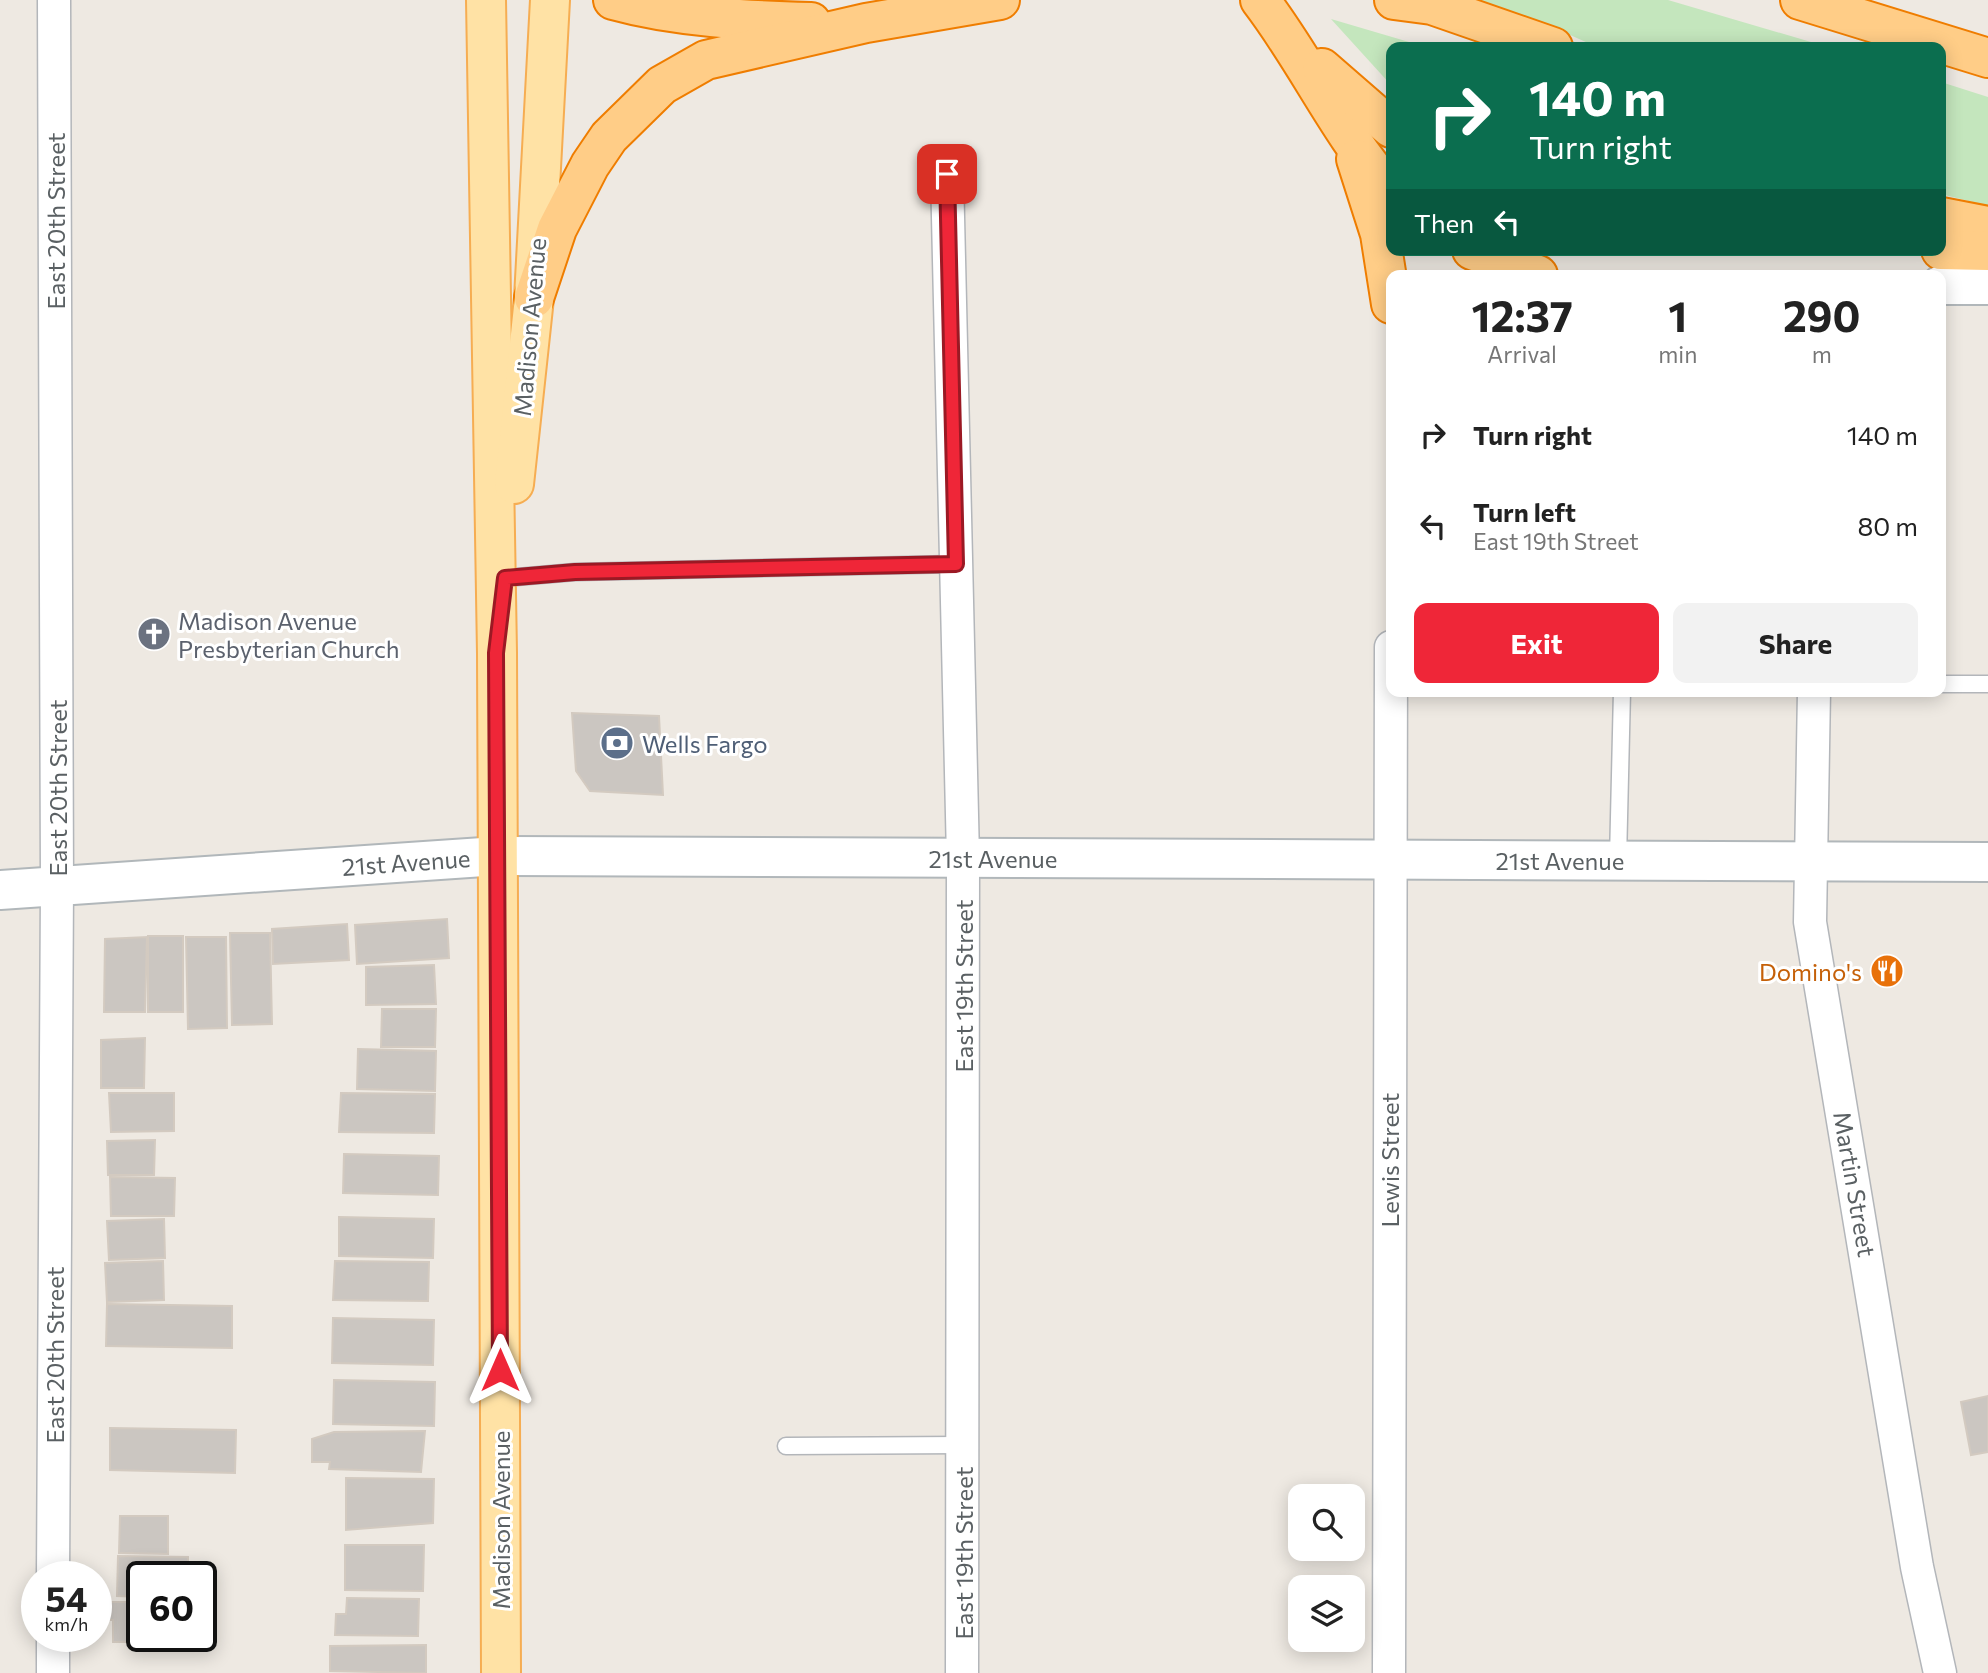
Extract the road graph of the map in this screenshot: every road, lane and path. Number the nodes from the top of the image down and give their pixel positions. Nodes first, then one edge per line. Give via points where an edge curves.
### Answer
1 (54, 0) edge
2 (486, 0) edge
3 (550, 0) edge
4 (613, 0) edge
5 (1000, 0) edge
6 (1261, 0) edge
7 (1394, 0) edge
8 (1800, 0) edge
9 (866, 23) junction
10 (1290, 38) junction
11 (1539, 42) edge
12 (1936, 42) edge
13 (1946, 45) edge
14 (1988, 58) edge
15 (1386, 124) edge
16 (1350, 137) junction
17 (947, 174) dead end
18 (1386, 184) edge
19 (1946, 218) edge
20 (1988, 226) edge
21 (1946, 250) edge
22 (1988, 251) edge
23 (1488, 256) edge
24 (1525, 270) edge
25 (1386, 272) edge
26 (1946, 285) edge
27 (1988, 285) edge
28 (534, 298) junction
29 (956, 564) junction
30 (505, 578) junction
31 (496, 653) junction
32 (1946, 684) edge
33 (1988, 684) edge
34 (1391, 697) edge
35 (1622, 697) edge
36 (1814, 697) edge
37 (498, 856) junction
38 (963, 858) junction
39 (1389, 860) junction
40 (1618, 861) junction
41 (1809, 862) junction
42 (1988, 862) edge
43 (57, 886) junction
44 (0, 890) edge
45 (963, 1445) junction
46 (786, 1446) dead end
47 (53, 1561) edge
48 (53, 1652) edge
49 (53, 1673) edge
50 (501, 1673) edge
51 (962, 1673) edge
52 (1389, 1673) edge
53 (1940, 1673) edge

1 - 43 street, East 20th Street
2 - 31 main road, Madison Avenue
3 - 28 main road, Madison Avenue
4 - 9 highway via 721,19
5 - 9 highway
6 - 10 highway
7 - 11 highway via 1432,5
8 - 12 highway
9 - 28 highway via 706,60 662,85 609,136 590,165 558,229
10 - 15 highway
10 - 16 highway
13 - 14 highway
16 - 18 highway
16 - 25 highway via 1380,234
17 - 29 street, East 19th Street
19 - 20 highway
21 - 22 highway
23 - 24 highway
26 - 27 street
28 - 30 main road, Madison Avenue
29 - 30 lane via 575,572
29 - 38 street, East 19th Street
30 - 31 main road, Madison Avenue
31 - 37 main road, Madison Avenue
32 - 33 lane
34 - 39 street, Lewis Street
35 - 40 lane
36 - 41 street, Martin Street
37 - 38 street, 21st Avenue
37 - 43 street, 21st Avenue
37 - 50 main road, Madison Avenue
38 - 39 street, 21st Avenue
38 - 45 street, East 19th Street
39 - 40 street, 21st Avenue
39 - 52 street, Lewis Street
40 - 41 street, 21st Avenue
41 - 42 street, 21st Avenue
41 - 53 street, Martin Street via 1810,922 1917,1567
43 - 44 street, 21st Avenue
43 - 47 street, East 20th Street
45 - 46 lane
45 - 51 street, East 19th Street
48 - 49 street

